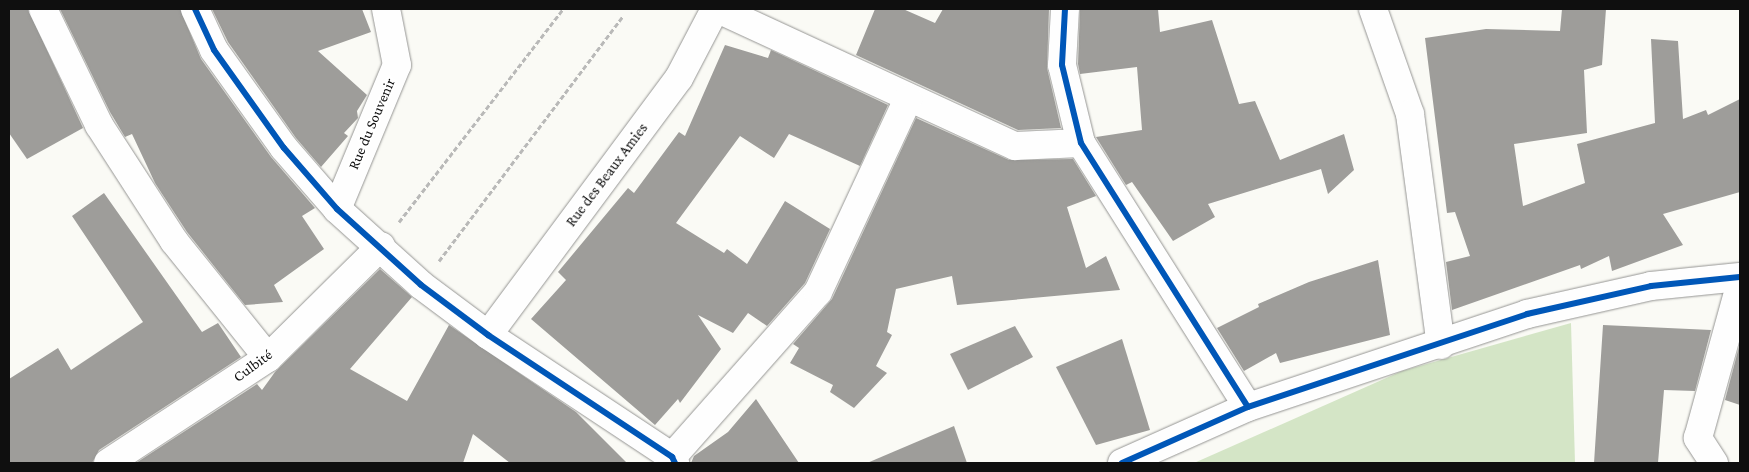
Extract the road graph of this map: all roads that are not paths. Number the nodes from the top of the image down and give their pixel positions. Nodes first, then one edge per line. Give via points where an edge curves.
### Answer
1 (43, 9) edge
2 (196, 9) edge
3 (386, 9) edge
4 (716, 9) edge
5 (1065, 9) edge
6 (1372, 9) edge
7 (908, 99) junction
8 (1081, 144) junction
9 (337, 209) junction
10 (381, 246) junction
11 (1740, 277) edge
12 (1740, 286) edge
13 (488, 335) junction
14 (1441, 345) junction
15 (268, 358) junction
16 (1248, 406) junction
17 (674, 460) edge
18 (113, 462) edge
19 (1122, 463) edge
20 (1714, 463) edge

1 - 15 street via 105,134 174,241
2 - 9 street via 214,50 284,148
3 - 9 street, Rue du Souvenir via 397,65
4 - 7 street
4 - 13 street, Rue des Beaux Amies via 679,78
5 - 8 street via 1062,65
6 - 14 street via 1410,114
7 - 8 street via 1015,146
7 - 17 street via 818,292
8 - 16 street
9 - 10 street
10 - 13 street via 421,285
10 - 15 street, Culbité
11 - 14 street via 1651,286 1527,314
12 - 20 street via 1698,438
13 - 17 street
14 - 16 street
15 - 18 street, Culbité
16 - 19 street

